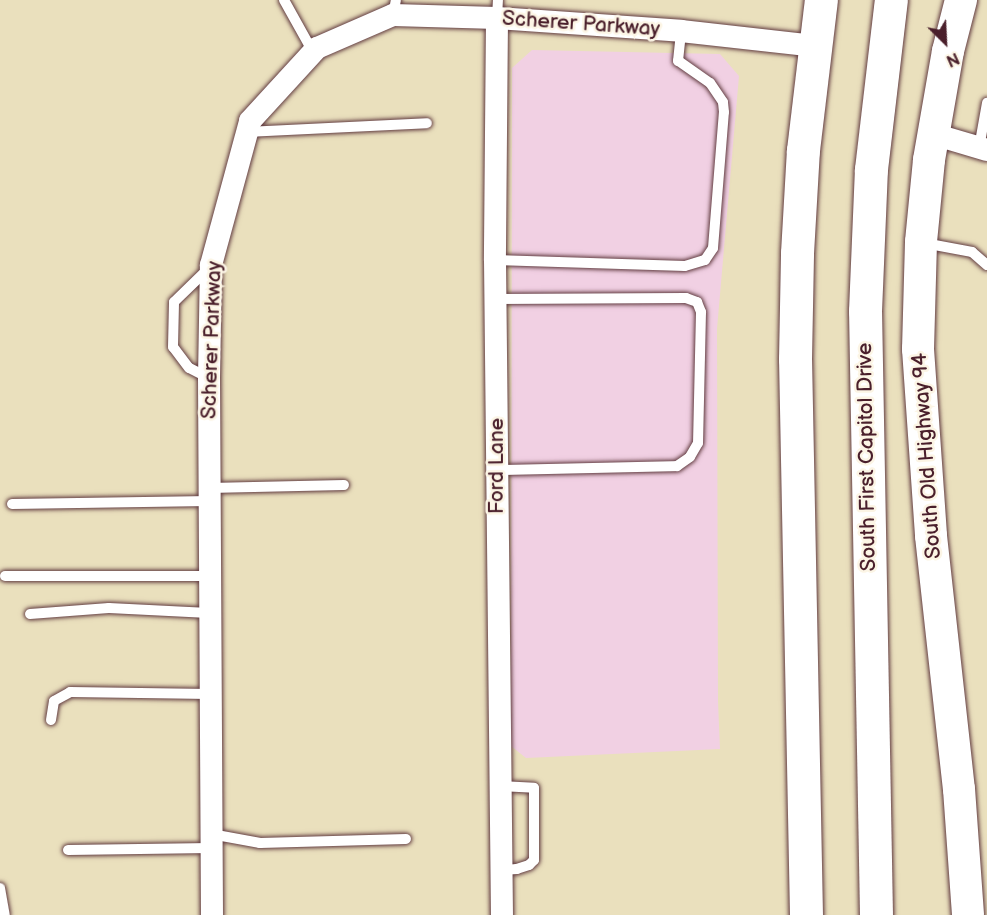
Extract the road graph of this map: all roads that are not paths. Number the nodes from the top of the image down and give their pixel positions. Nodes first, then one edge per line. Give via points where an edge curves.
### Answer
1 (284, 0) edge
2 (821, 0) edge
3 (891, 0) edge
4 (961, 0) edge
5 (394, 8) edge
6 (498, 9) edge
7 (681, 31) junction
8 (814, 46) junction
9 (313, 52) junction
10 (987, 103) edge
11 (427, 123) dead end
12 (246, 132) junction
13 (933, 134) junction
14 (983, 149) edge
15 (921, 242) junction
16 (495, 260) junction
17 (211, 266) junction
18 (987, 266) edge
19 (496, 299) junction
20 (209, 378) junction
21 (497, 470) junction
22 (344, 485) dead end
23 (209, 495) junction
24 (12, 504) dead end
25 (5, 576) dead end
26 (210, 576) junction
27 (209, 613) junction
28 (30, 614) dead end
29 (210, 694) junction
30 (51, 720) dead end
31 (500, 786) junction
32 (406, 839) dead end
33 (211, 841) junction
34 (68, 850) dead end
35 (501, 870) junction
36 (0, 888) edge
37 (5, 915) edge
38 (212, 915) edge
39 (502, 915) edge
40 (806, 915) edge
41 (876, 915) edge
42 (968, 915) edge

1 - 9 lane
2 - 8 highway
3 - 41 highway, South First Capitol Drive via 871,170 865,311
4 - 13 street, South Old Highway 94
5 - 6 street, Scherer Parkway
5 - 9 street, Scherer Parkway
6 - 7 street, Scherer Parkway
6 - 16 street, Ford Lane
7 - 8 street, Scherer Parkway
7 - 16 lane via 678,61 710,83 723,102 713,248 705,260 685,266
8 - 40 highway via 801,184 795,359
9 - 12 street, Scherer Parkway via 250,121
10 - 14 lane
11 - 12 lane
12 - 17 street, Scherer Parkway
13 - 14 street
13 - 15 street, South Old Highway 94
15 - 18 lane via 972,252
15 - 42 street, South Old Highway 94 via 918,349 929,513 959,789
16 - 19 street, Ford Lane
17 - 20 street, Scherer Parkway
17 - 20 lane via 174,302 172,347 189,368
19 - 21 street, Ford Lane
19 - 21 lane via 686,298 697,302 701,312 698,443 690,457 677,466
20 - 23 street, Scherer Parkway
21 - 31 street, Ford Lane
22 - 23 lane
23 - 24 lane
23 - 26 street, Scherer Parkway
25 - 26 lane
26 - 27 street, Scherer Parkway
27 - 28 lane via 109,608
27 - 29 street, Scherer Parkway
29 - 30 lane via 70,692 54,701
29 - 33 street, Scherer Parkway
31 - 35 street, Ford Lane
31 - 35 lane via 534,788 534,860 528,866
32 - 33 lane
33 - 34 lane
33 - 38 street, Scherer Parkway
35 - 39 street, Ford Lane
36 - 37 lane

